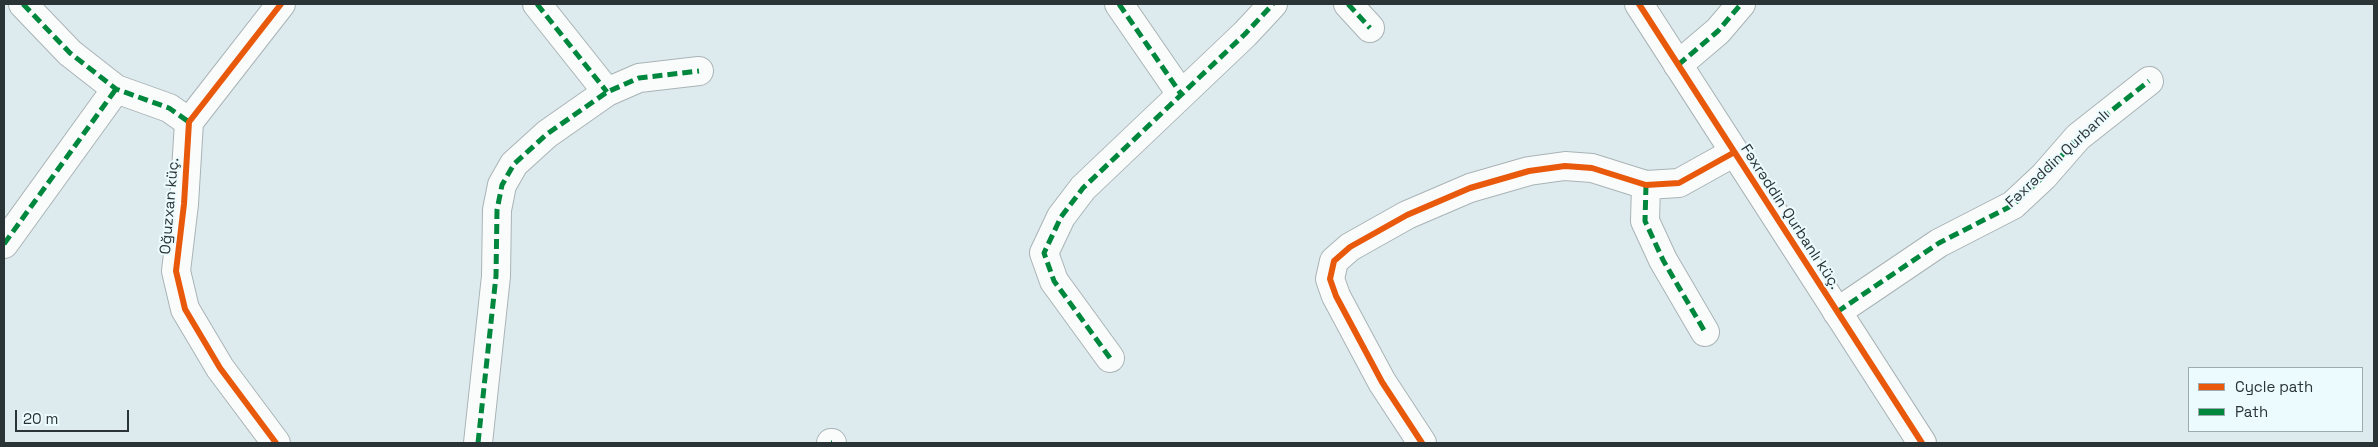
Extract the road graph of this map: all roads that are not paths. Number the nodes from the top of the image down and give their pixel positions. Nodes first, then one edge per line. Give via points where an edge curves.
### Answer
1 (23, 4) edge
2 (281, 4) edge
3 (537, 4) edge
4 (1119, 4) edge
5 (1273, 4) edge
6 (1348, 4) edge
7 (1639, 4) edge
8 (1741, 4) edge
9 (1370, 28) dead end
10 (1678, 65) junction
11 (698, 71) dead end
12 (2149, 80) dead end
13 (116, 89) junction
14 (607, 92) junction
15 (1181, 94) junction
16 (189, 122) junction
17 (1733, 153) junction
18 (1646, 185) junction
19 (4, 244) edge
20 (1837, 312) junction
21 (1705, 332) dead end
22 (1110, 358) dead end
23 (276, 443) edge
24 (478, 443) edge
25 (1422, 443) edge
26 (1922, 443) edge

1 - 13 street via 70,53
2 - 16 street
3 - 14 street
4 - 15 street
5 - 15 street
6 - 9 street
7 - 10 street, Fəxrəddin Qurbanlı küç.
8 - 10 street via 1718,31
10 - 17 street, Fəxrəddin Qurbanlı küç.
11 - 14 street via 639,78
12 - 20 street, Fəxrəddin Qurbanlı via 2078,137 2013,205 1939,243
13 - 16 street via 169,108
13 - 19 street
14 - 24 street via 547,134 514,164 502,185 497,210 496,276
15 - 22 street via 1083,188 1061,217 1044,253 1054,281
16 - 23 street, Oğuzxan küç. via 176,271 185,309 220,368
17 - 18 street via 1679,183
17 - 20 street, Fəxrəddin Qurbanlı küç.
18 - 21 street via 1645,221 1663,260
18 - 25 street via 1592,168 1566,166 1529,171 1470,188 1407,215 1350,247 1334,261 1330,279 1336,296 1382,382
20 - 26 street, Fəxrəddin Qurbanlı küç.

